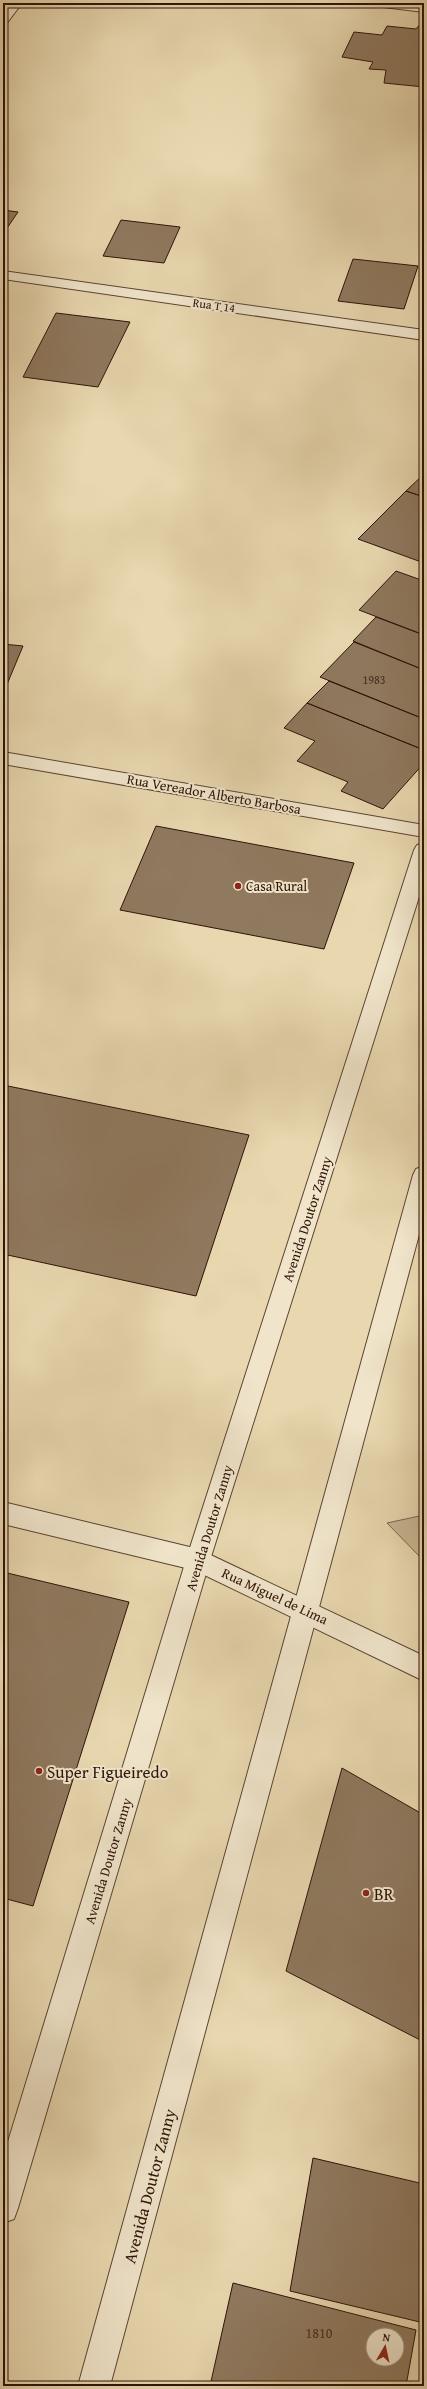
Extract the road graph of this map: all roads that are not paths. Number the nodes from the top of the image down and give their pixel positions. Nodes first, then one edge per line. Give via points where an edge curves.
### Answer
1 (16, 3) edge
2 (382, 3) edge
3 (424, 8) edge
4 (3, 20) edge
5 (3, 275) edge
6 (424, 335) edge
7 (3, 758) edge
8 (424, 831) edge
9 (424, 850) edge
10 (424, 1175) edge
11 (3, 1513) edge
12 (198, 1560) junction
13 (306, 1610) junction
14 (424, 1669) edge
15 (3, 2208) edge
16 (94, 2386) edge

1 - 4 street
2 - 3 street
5 - 6 street, Rua T 14
7 - 8 street, Rua Vereador Alberto Barbosa
9 - 12 street, Avenida Doutor Zanny
10 - 13 street, Avenida Doutor Zanny
11 - 12 street, Rua Miguel de Lima
12 - 13 street, Rua Miguel de Lima
12 - 15 street, Avenida Doutor Zanny
13 - 14 street, Rua Miguel de Lima
13 - 16 street, Avenida Doutor Zanny

